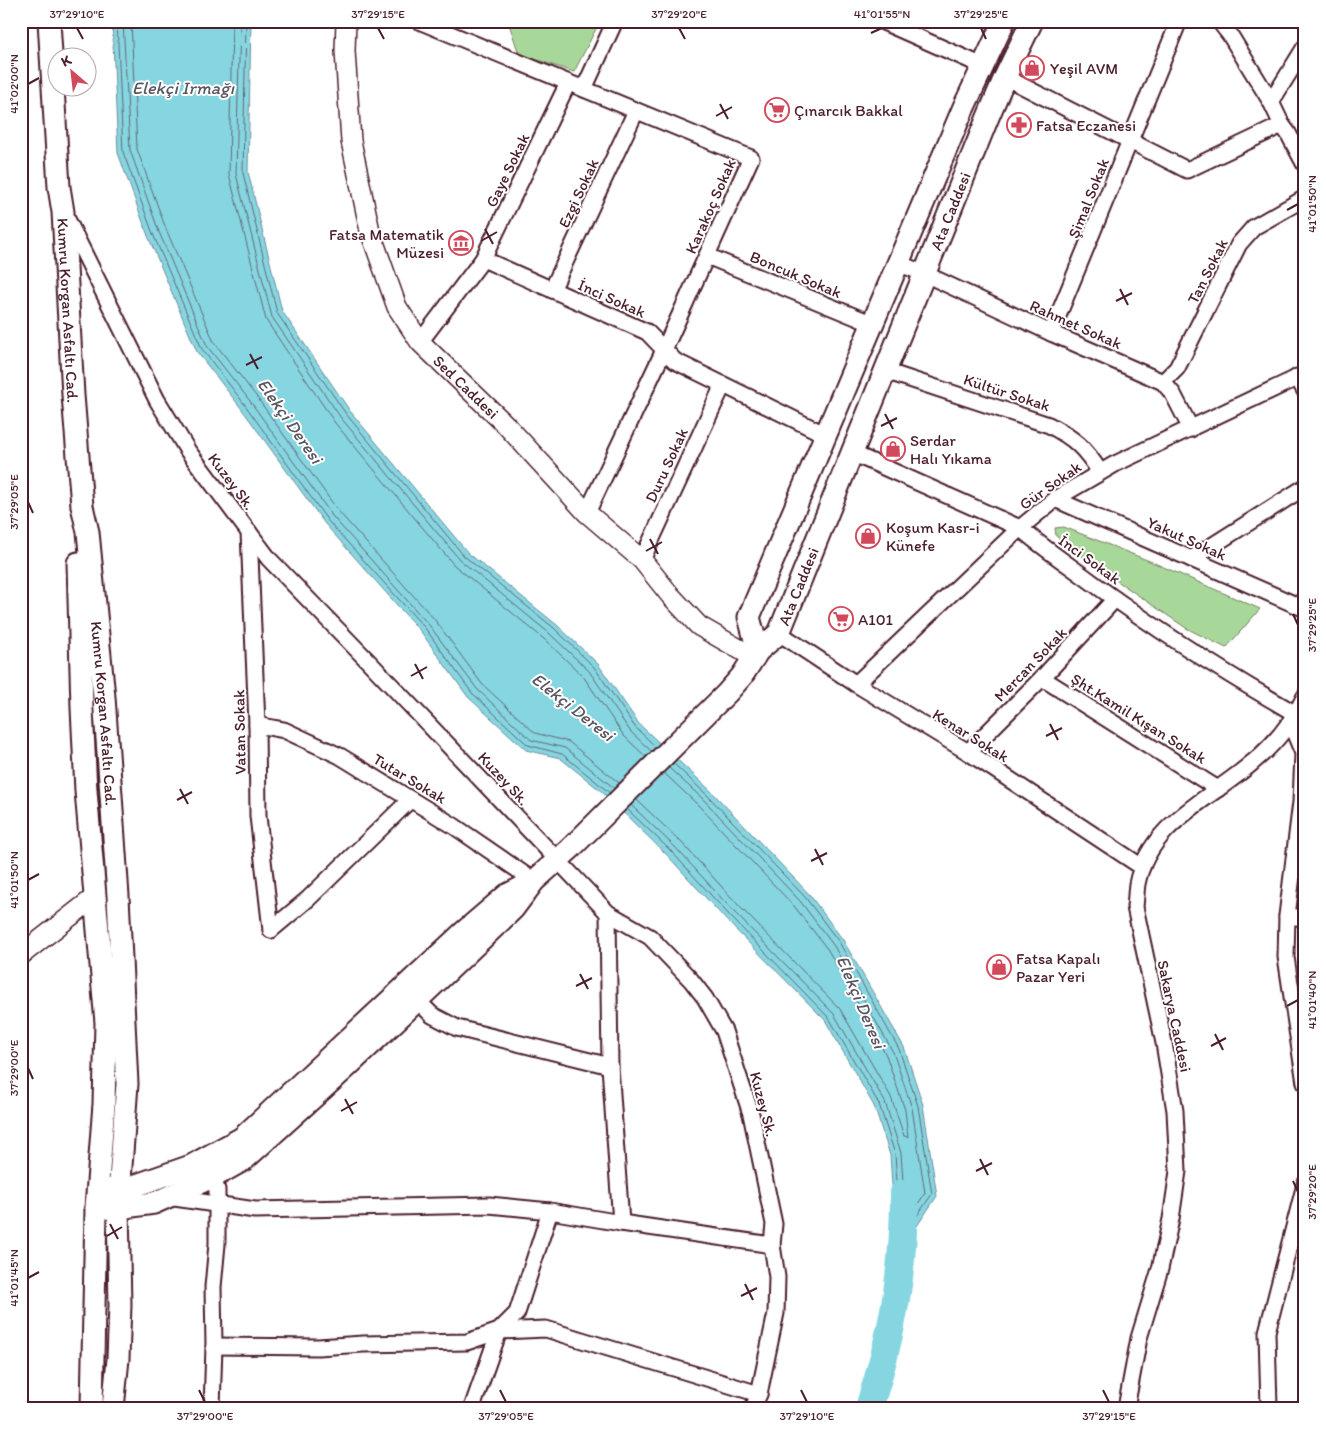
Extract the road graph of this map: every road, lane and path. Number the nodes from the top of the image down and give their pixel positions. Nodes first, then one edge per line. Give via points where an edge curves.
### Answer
1 (49, 21) edge
2 (346, 21) edge
3 (419, 21) edge
4 (615, 21) edge
5 (881, 21) edge
6 (1004, 21) edge
7 (1032, 21) edge
8 (1179, 21) edge
9 (1219, 21) edge
10 (1305, 47) edge
11 (983, 66) junction
12 (1005, 77) junction
13 (568, 83) junction
14 (584, 89) junction
15 (1271, 102) junction
16 (636, 110) junction
17 (1282, 125) junction
18 (1130, 141) junction
19 (1305, 166) edge
20 (1305, 198) edge
21 (63, 212) junction
22 (707, 256) junction
23 (483, 259) junction
24 (898, 263) junction
25 (925, 274) junction
26 (552, 290) junction
27 (872, 324) junction
28 (1051, 333) junction
29 (420, 342) junction
30 (664, 350) junction
31 (886, 371) junction
32 (1301, 375) edge
33 (1163, 382) junction
34 (723, 385) junction
35 (1305, 391) edge
36 (1190, 429) junction
37 (826, 435) junction
38 (852, 453) junction
39 (1100, 472) junction
40 (1305, 487) edge
41 (1055, 499) junction
42 (82, 506) junction
43 (587, 513) junction
44 (1020, 528) junction
45 (249, 532) junction
46 (1191, 559) junction
47 (642, 560) junction
48 (1115, 599) junction
49 (1305, 609) edge
50 (779, 634) junction
51 (756, 654) junction
52 (1042, 678) junction
53 (856, 684) junction
54 (1305, 696) edge
55 (1293, 718) junction
56 (257, 725) junction
57 (968, 752) junction
58 (1218, 788) junction
59 (410, 800) junction
60 (563, 854) junction
61 (1142, 868) junction
62 (534, 881) junction
63 (95, 897) junction
64 (608, 912) junction
65 (1287, 916) junction
66 (1305, 918) edge
67 (472, 936) junction
68 (21, 955) edge
69 (410, 995) junction
70 (1302, 1050) edge
71 (610, 1066) junction
72 (1305, 1083) edge
73 (210, 1167) junction
74 (1305, 1184) edge
75 (167, 1197) junction
76 (119, 1198) junction
77 (96, 1199) junction
78 (217, 1206) junction
79 (550, 1211) junction
80 (621, 1223) junction
81 (772, 1245) junction
82 (499, 1331) junction
83 (214, 1346) junction
84 (756, 1401) edge
85 (92, 1408) edge
86 (113, 1408) edge
87 (212, 1408) edge
88 (472, 1408) edge
89 (1126, 1408) edge
90 (1269, 1408) edge

1 - 21 main road, Kumru Korgan Asfaltı Cad.
2 - 29 street, Sed Caddesi via 351,140 370,231 397,307
3 - 13 street, Karakoç Sokak
4 - 14 street
5 - 11 street
6 - 11 main road, Ata Caddesi
7 - 12 main road, Ata Caddesi
8 - 18 street, Şimal Sokak
9 - 15 street
10 - 15 street
11 - 12 main road
11 - 24 main road, Ata Caddesi
12 - 18 street
12 - 25 main road, Ata Caddesi
13 - 14 street, Karakoç Sokak
13 - 23 street, Gaye Sokak
14 - 16 street, Karakoç Sokak
15 - 17 street
16 - 22 street, Karakoç Sokak via 751,158
16 - 26 street, Ezgi Sokak
17 - 18 street via 1187,170
17 - 19 street
18 - 28 street, Şimal Sokak
20 - 33 street, Tan Sokak via 1254,227 1239,244 1178,368
21 - 42 main road, Kumru Korgan Asfaltı Cad.
21 - 45 street, Kuzey Sk. via 157,400 188,450
22 - 27 street, Boncuk Sokak
22 - 30 street, Karakoç Sokak
23 - 26 street, İnci Sokak
23 - 29 street, Gaye Sokak
24 - 25 street, Rahmet Sokak
24 - 27 main road, Ata Caddesi
25 - 28 street, Rahmet Sokak
25 - 31 main road, Ata Caddesi
26 - 30 street, İnci Sokak via 647,332
27 - 37 main road, Ata Caddesi
28 - 33 street, Rahmet Sokak
29 - 43 street, Sed Caddesi via 506,425
30 - 34 street, İnci Sokak via 675,361
30 - 43 street, Karakoç Sokak
31 - 38 main road, Ata Caddesi
31 - 39 street, Kültür Sokak via 1049,424 1086,450
32 - 35 street
32 - 36 street, Gür Sokak
33 - 36 street via 1173,394
34 - 37 street, İnci Sokak
34 - 47 street, Duru Sokak
36 - 39 street, Gür Sokak
37 - 51 main road, Ata Caddesi via 749,617
38 - 44 street, İnci Sokak
38 - 50 main road, Ata Caddesi
39 - 41 street, Gür Sokak
40 - 46 street
41 - 44 street, Gür Sokak
41 - 46 street, Yakut Sokak
42 - 63 main road via 77,551 82,708
42 - 76 main road, Kumru Korgan Asfaltı Cad. via 88,532 104,697 118,896 127,1084
43 - 47 street, Sed Caddesi
44 - 48 street, İnci Sokak
44 - 53 street, Gür Sokak
45 - 56 street, Vatan Sokak
45 - 60 street, Kuzey Sk. via 269,559 370,663
46 - 49 street, Yakut Sokak
47 - 51 street, Sed Caddesi via 699,626
48 - 52 street, Mercan Sokak
48 - 55 street, İnci Sokak
50 - 51 main road, Ata Caddesi
50 - 53 street, Kenar Sokak
51 - 60 main road via 727,693
52 - 57 street, Mercan Sokak
52 - 58 street, Şht.Kamil Kışan Sokak
53 - 57 street, Kenar Sokak
54 - 55 street, Sakarya Caddesi
55 - 58 street, Sakarya Caddesi via 1254,762
55 - 65 street via 1303,753 1301,802
56 - 59 street, Tutar Sokak via 284,730 340,756
56 - 59 street, Vatan Sokak via 258,816 270,930 308,899
57 - 61 street, Kenar Sokak
58 - 61 street, Sakarya Caddesi via 1161,835
59 - 62 street, Tutar Sokak
60 - 62 main road
60 - 64 street, Kuzey Sk.
61 - 89 street, Sakarya Caddesi via 1135,907 1164,1043 1175,1111 1178,1171 1171,1219 1140,1338
62 - 67 main road via 507,895
62 - 67 main road via 513,910
63 - 68 street
63 - 77 main road via 106,1023 104,1104
64 - 71 street
64 - 81 street, Kuzey Sk. via 650,937 691,980 724,1030 751,1114 774,1224
65 - 66 street
65 - 70 street via 1286,958
67 - 69 main road
69 - 71 street via 432,1015 457,1028
69 - 73 main road via 344,1056 245,1159
70 - 72 street
71 - 80 street
73 - 75 main road
73 - 76 main road via 174,1172 131,1187
73 - 78 street via 217,1190
74 - 90 street via 1268,1332
75 - 76 main road via 154,1203
75 - 78 street
76 - 77 main road
76 - 86 main road, Kumru Korgan Asfaltı Cad. via 120,1305
77 - 85 main road
78 - 79 street via 255,1210 489,1205
78 - 83 street via 212,1287
79 - 80 street
79 - 82 street via 517,1313
80 - 81 street
81 - 84 street, Kuzey Sk. via 777,1277 776,1312
82 - 83 street via 467,1342 318,1347
82 - 84 street via 546,1329
82 - 88 street
83 - 87 street

